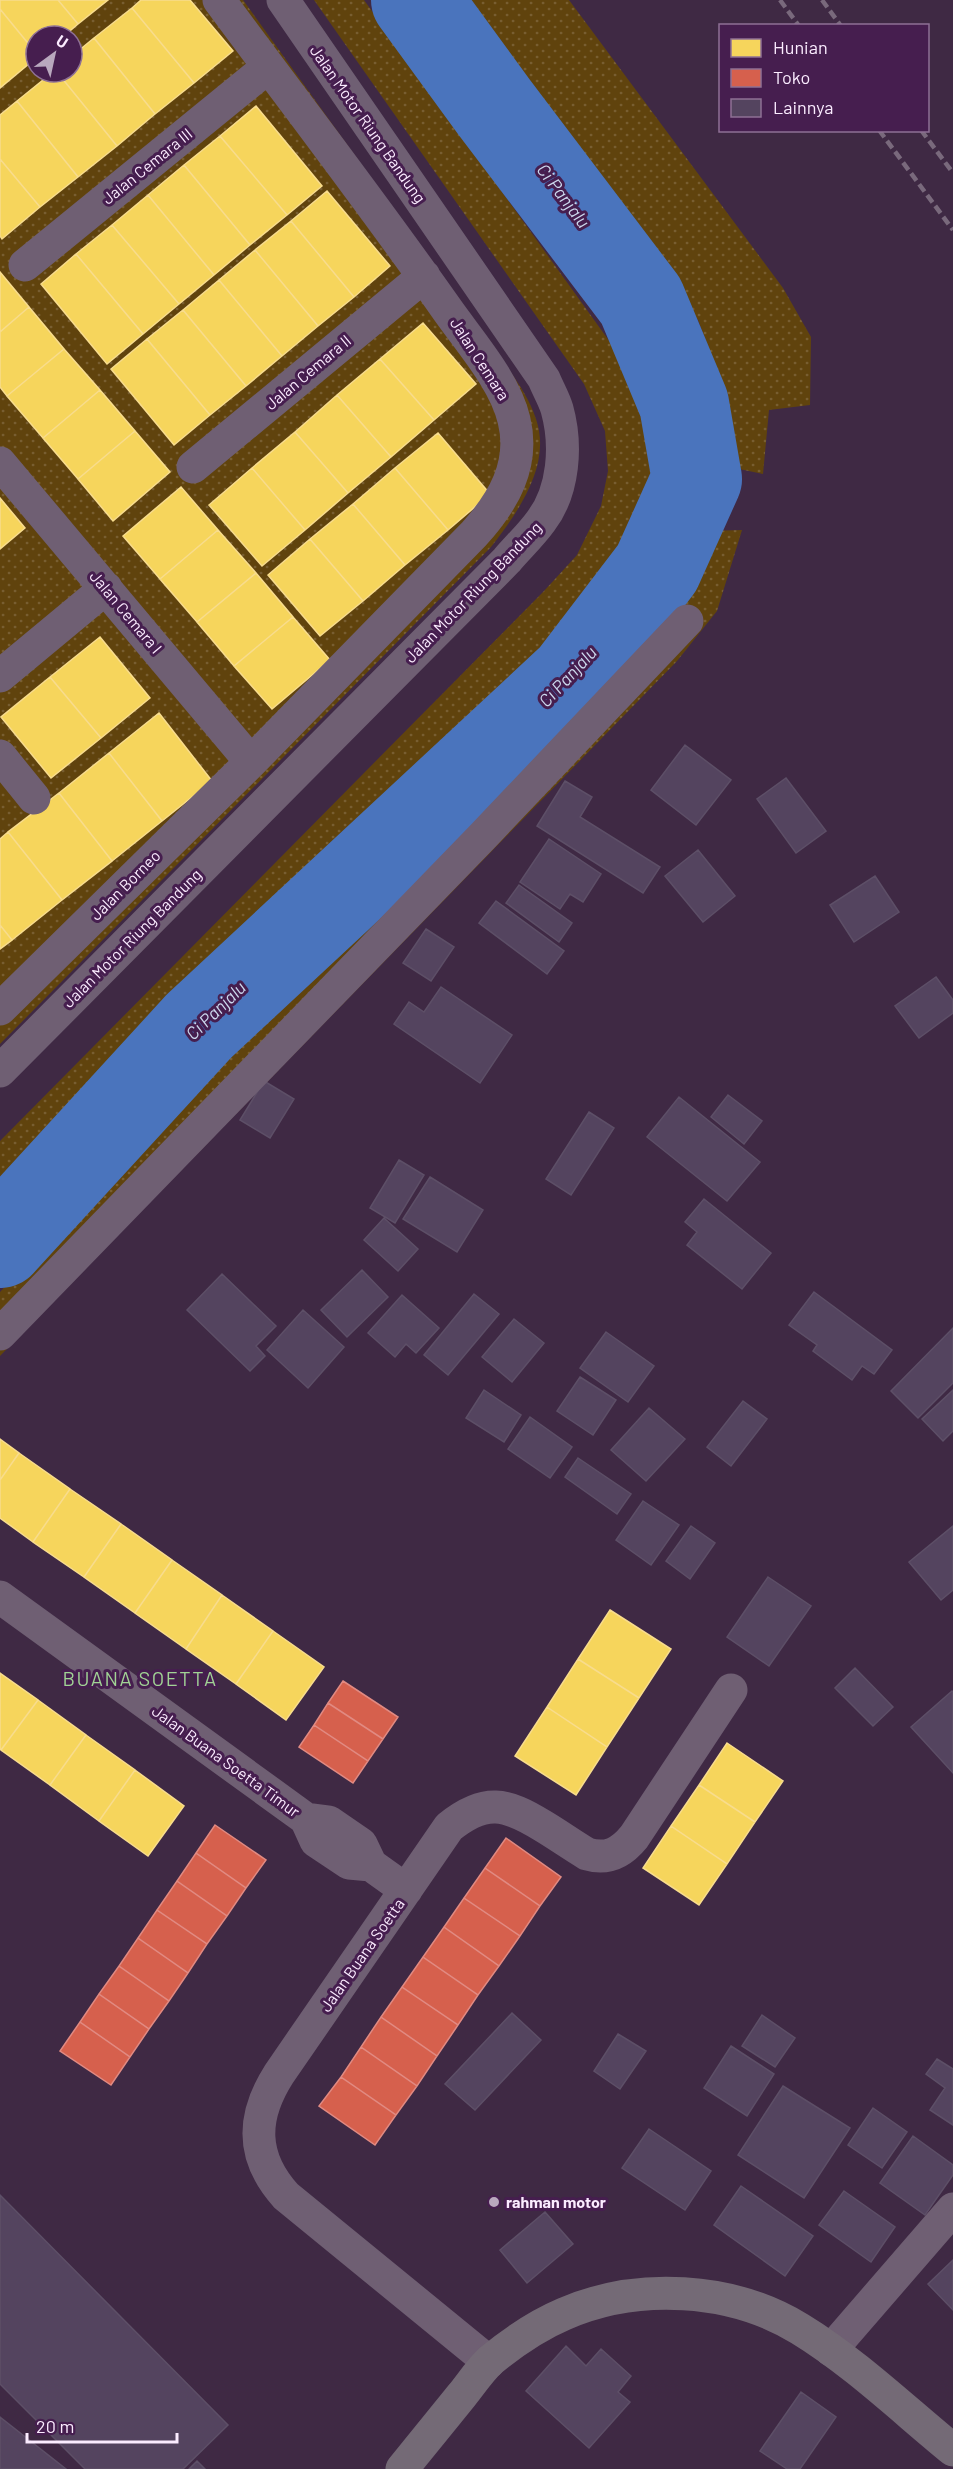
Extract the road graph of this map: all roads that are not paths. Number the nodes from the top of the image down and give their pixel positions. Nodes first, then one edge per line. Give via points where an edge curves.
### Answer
1 (219, 0) edge
2 (283, 0) edge
3 (268, 67) junction
4 (25, 265) dead end
5 (424, 276) junction
6 (0, 463) edge
7 (193, 467) dead end
8 (106, 588) junction
9 (687, 621) dead end
10 (0, 676) edge
11 (0, 756) edge
12 (251, 762) junction
13 (34, 798) dead end
14 (0, 1009) edge
15 (0, 1071) edge
16 (0, 1334) edge
17 (0, 1597) edge
18 (731, 1690) dead end
19 (406, 1890) junction
20 (953, 2210) edge
21 (831, 2350) junction
22 (489, 2362) junction
23 (953, 2450) edge
24 (402, 2469) edge

1 - 3 street, Jalan Cemara
2 - 15 street, Jalan Motor Riung Bandung via 544,379 557,407 562,467 542,520 507,560
3 - 4 street, Jalan Cemara III
3 - 5 street, Jalan Cemara
5 - 7 street, Jalan Cemara II
5 - 12 street, Jalan Cemara via 508,399 517,443 506,491 474,534
6 - 8 street, Jalan Cemara I
8 - 10 street
8 - 12 street, Jalan Cemara I
9 - 16 street
11 - 13 street
12 - 14 street, Jalan Borneo
17 - 19 street, Jalan Buana Soetta Timur via 306,1819 316,1841 349,1863 371,1865
18 - 19 street, Jalan Buana Soetta via 624,1849 609,1856 587,1854 521,1812 483,1807 449,1827
19 - 22 street, Jalan Buana Soetta via 268,2092 260,2112 260,2151 274,2183 286,2196
20 - 21 street
21 - 22 main road via 764,2311 689,2294 650,2294 607,2300 564,2314 525,2335
21 - 23 main road
22 - 24 main road

